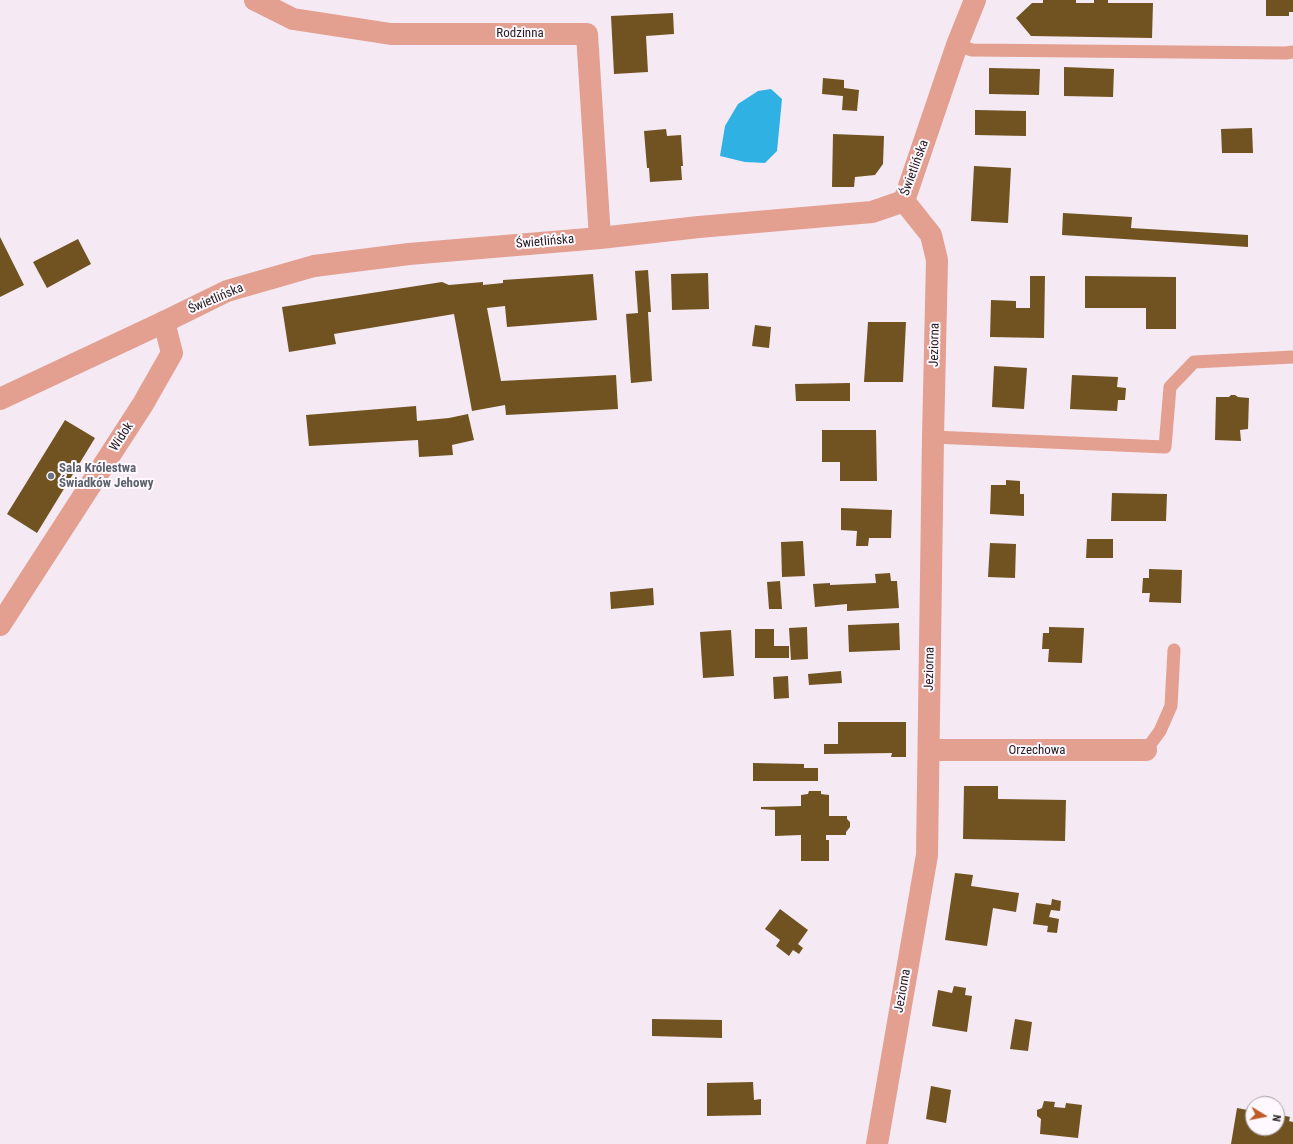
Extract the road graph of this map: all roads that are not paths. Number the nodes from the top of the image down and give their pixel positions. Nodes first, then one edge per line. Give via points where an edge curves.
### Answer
1 (255, 0) edge
2 (975, 0) edge
3 (958, 45) junction
4 (1293, 52) edge
5 (904, 201) junction
6 (600, 238) junction
7 (164, 322) junction
8 (1293, 357) edge
9 (0, 399) edge
10 (933, 437) junction
11 (0, 625) edge
12 (1174, 650) dead end
13 (929, 750) junction
14 (1146, 750) joint
15 (877, 1144) edge

1 - 6 street, Rodzinna via 293,20 391,34 587,34
2 - 3 street, Świetlińska
3 - 4 lane via 972,50
3 - 5 street, Świetlińska
5 - 6 street, Świetlińska via 872,212
5 - 10 street, Jeziorna via 931,235 938,260
6 - 7 street, Świetlińska via 409,254 314,266 227,291
7 - 9 street, Świetlińska
7 - 11 street, Widok via 172,353 144,404
8 - 10 lane via 1194,362 1170,387 1165,447
10 - 13 street, Jeziorna
12 - 14 lane via 1172,706 1160,731
13 - 14 street, Orzechowa
13 - 15 street, Jeziorna via 927,855

